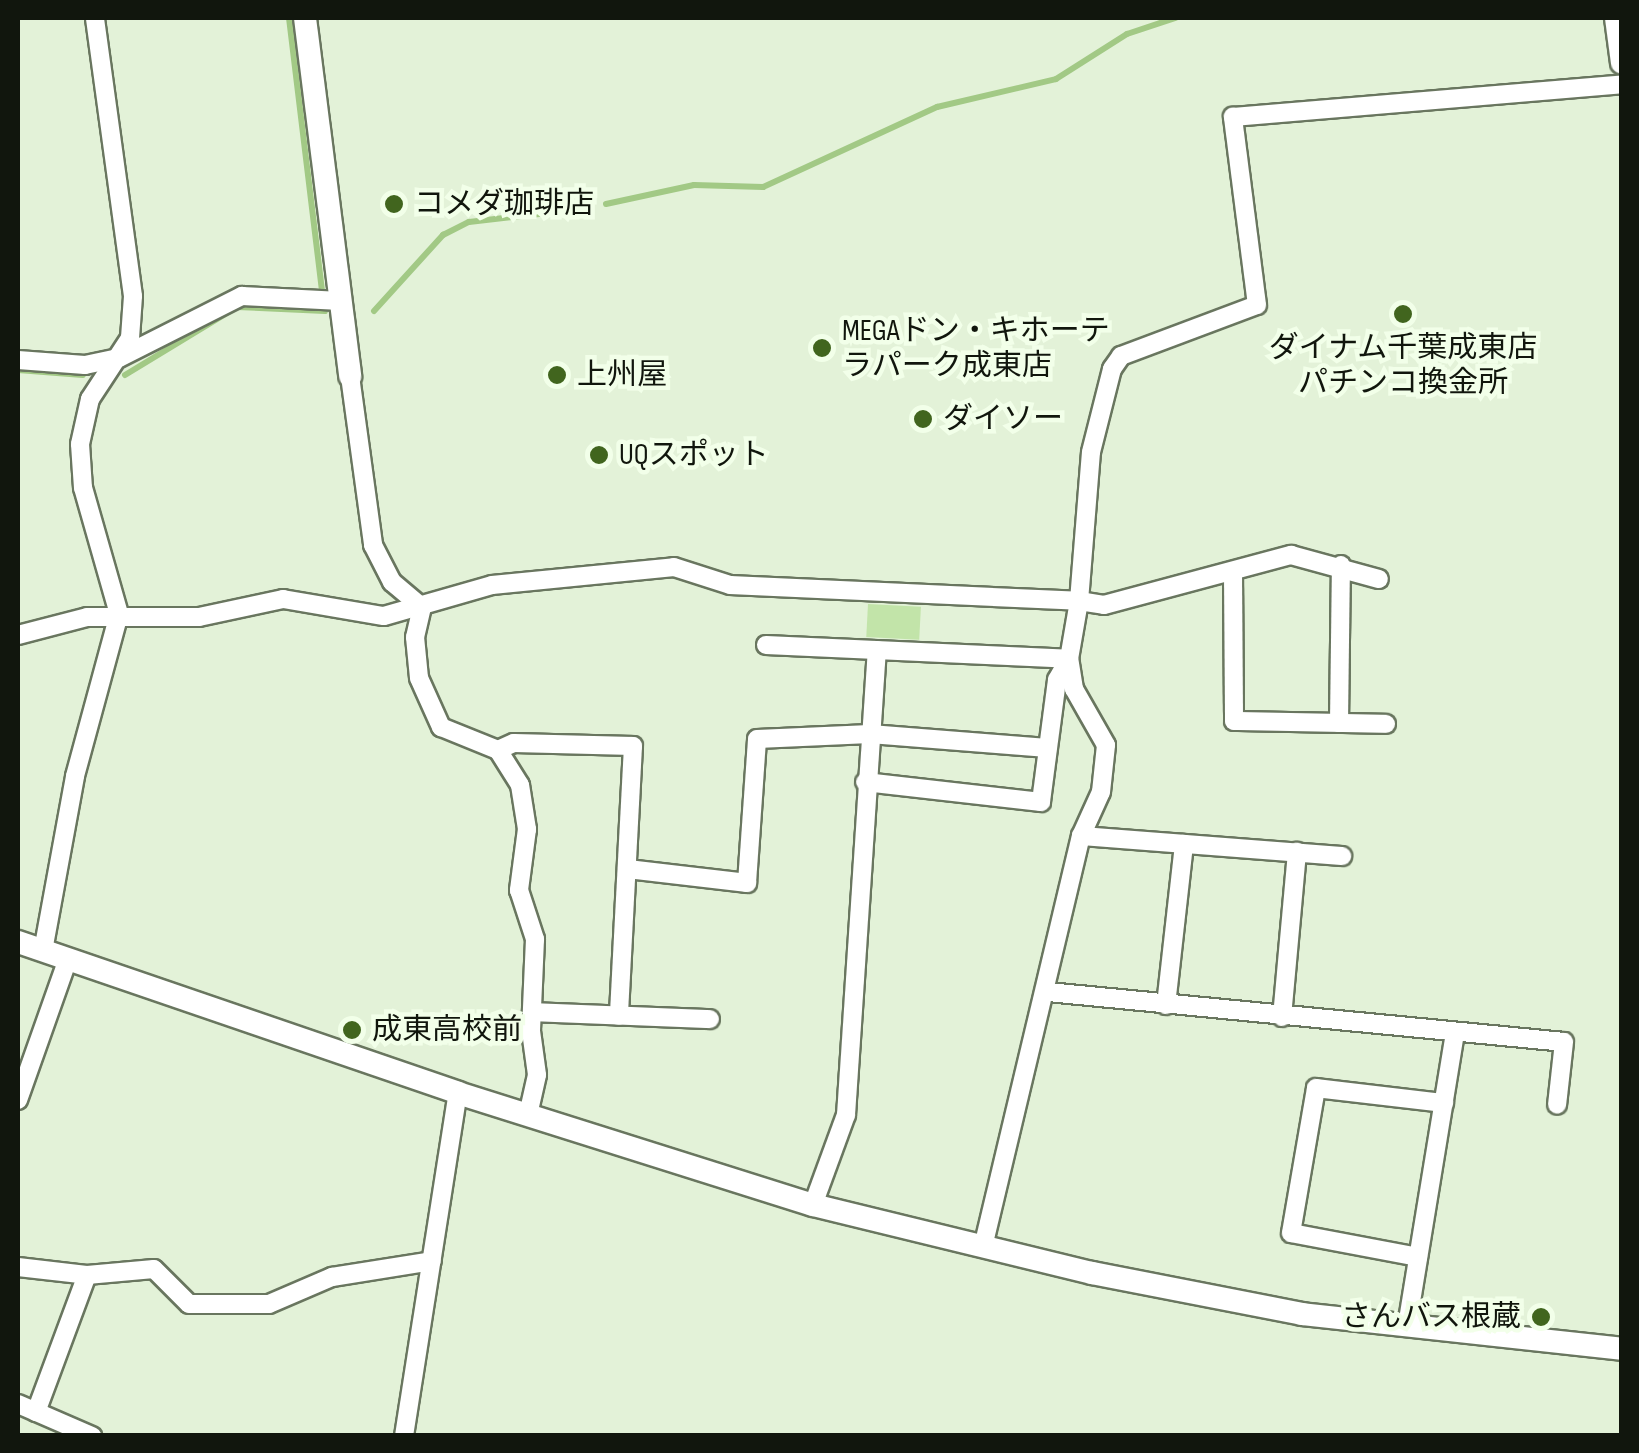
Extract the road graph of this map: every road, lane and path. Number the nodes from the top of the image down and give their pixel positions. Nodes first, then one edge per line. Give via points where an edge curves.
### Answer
1 (95, 18) edge
2 (304, 18) edge
3 (1616, 18) edge
4 (1622, 63) edge
5 (1622, 84) edge
6 (341, 301) junction
7 (119, 358) junction
8 (18, 360) edge
9 (350, 376) joint
10 (1341, 565) junction
11 (1232, 573) junction
12 (1379, 578) dead end
13 (1079, 601) junction
14 (422, 607) junction
15 (119, 614) junction
16 (18, 635) edge
17 (766, 645) dead end
18 (877, 650) junction
19 (1069, 659) junction
20 (1339, 723) junction
21 (1386, 724) dead end
22 (870, 734) junction
23 (1046, 748) junction
24 (498, 750) junction
25 (866, 782) junction
26 (1081, 836) junction
27 (1184, 844) junction
28 (1297, 852) junction
29 (1342, 856) dead end
30 (628, 869) junction
31 (18, 942) edge
32 (44, 950) junction
33 (68, 960) junction
34 (1048, 992) junction
35 (1166, 1005) junction
36 (532, 1012) junction
37 (619, 1016) junction
38 (1282, 1017) junction
39 (710, 1019) dead end
40 (1455, 1033) junction
41 (458, 1094) junction
42 (18, 1100) edge
43 (1444, 1103) junction
44 (1557, 1105) dead end
45 (528, 1114) junction
46 (814, 1205) junction
47 (982, 1247) junction
48 (1418, 1257) junction
49 (432, 1261) junction
50 (18, 1267) edge
51 (87, 1275) junction
52 (1407, 1326) junction
53 (1622, 1349) edge
54 (18, 1404) edge
55 (36, 1412) junction
56 (65, 1430) edge
57 (92, 1436) edge
58 (404, 1436) edge

1 - 7 street via 132,296 130,338
2 - 6 street
3 - 4 street
5 - 13 street via 1233,118 1257,305 1121,356 1112,369 1091,452
6 - 7 street via 242,296
6 - 9 street
7 - 8 street via 85,366
7 - 15 street via 90,399 80,444 83,488
9 - 14 street via 374,545 392,582
10 - 11 street via 1291,556
10 - 12 street
10 - 20 street
11 - 13 street via 1104,605
11 - 20 street via 1234,721
13 - 14 street via 730,585 674,568 492,585
13 - 19 street
14 - 15 street via 384,616 283,599 199,616
14 - 24 street via 415,637 420,678 442,727
15 - 16 street
15 - 32 street via 76,776
17 - 18 street
18 - 19 street
18 - 22 street
19 - 23 street via 1057,680
19 - 26 street via 1074,689 1106,745 1101,792
20 - 21 street
22 - 23 street
22 - 25 street
22 - 30 street via 757,740 747,883
23 - 25 street via 1041,802
24 - 30 street via 514,743 633,746
24 - 36 street via 520,786 526,829 519,890 535,939
25 - 46 street via 846,1115
26 - 27 street
26 - 34 street
27 - 28 street
27 - 35 street
28 - 29 street
28 - 38 street
30 - 37 street
31 - 32 street
32 - 33 street
33 - 41 street
33 - 42 street
34 - 35 street
34 - 47 street
35 - 38 street
36 - 37 street
36 - 45 street via 537,1074
37 - 39 street
38 - 40 street
40 - 43 street
40 - 44 street via 1564,1042
41 - 45 street
41 - 49 street
43 - 48 street
43 - 48 street via 1316,1088 1291,1232
45 - 46 street
46 - 47 street
47 - 52 street via 1302,1314
48 - 52 street
49 - 51 street via 332,1276 270,1304 189,1304 154,1269
49 - 58 street
50 - 51 street
51 - 55 street
52 - 53 street
54 - 55 street
55 - 56 street
56 - 57 street

